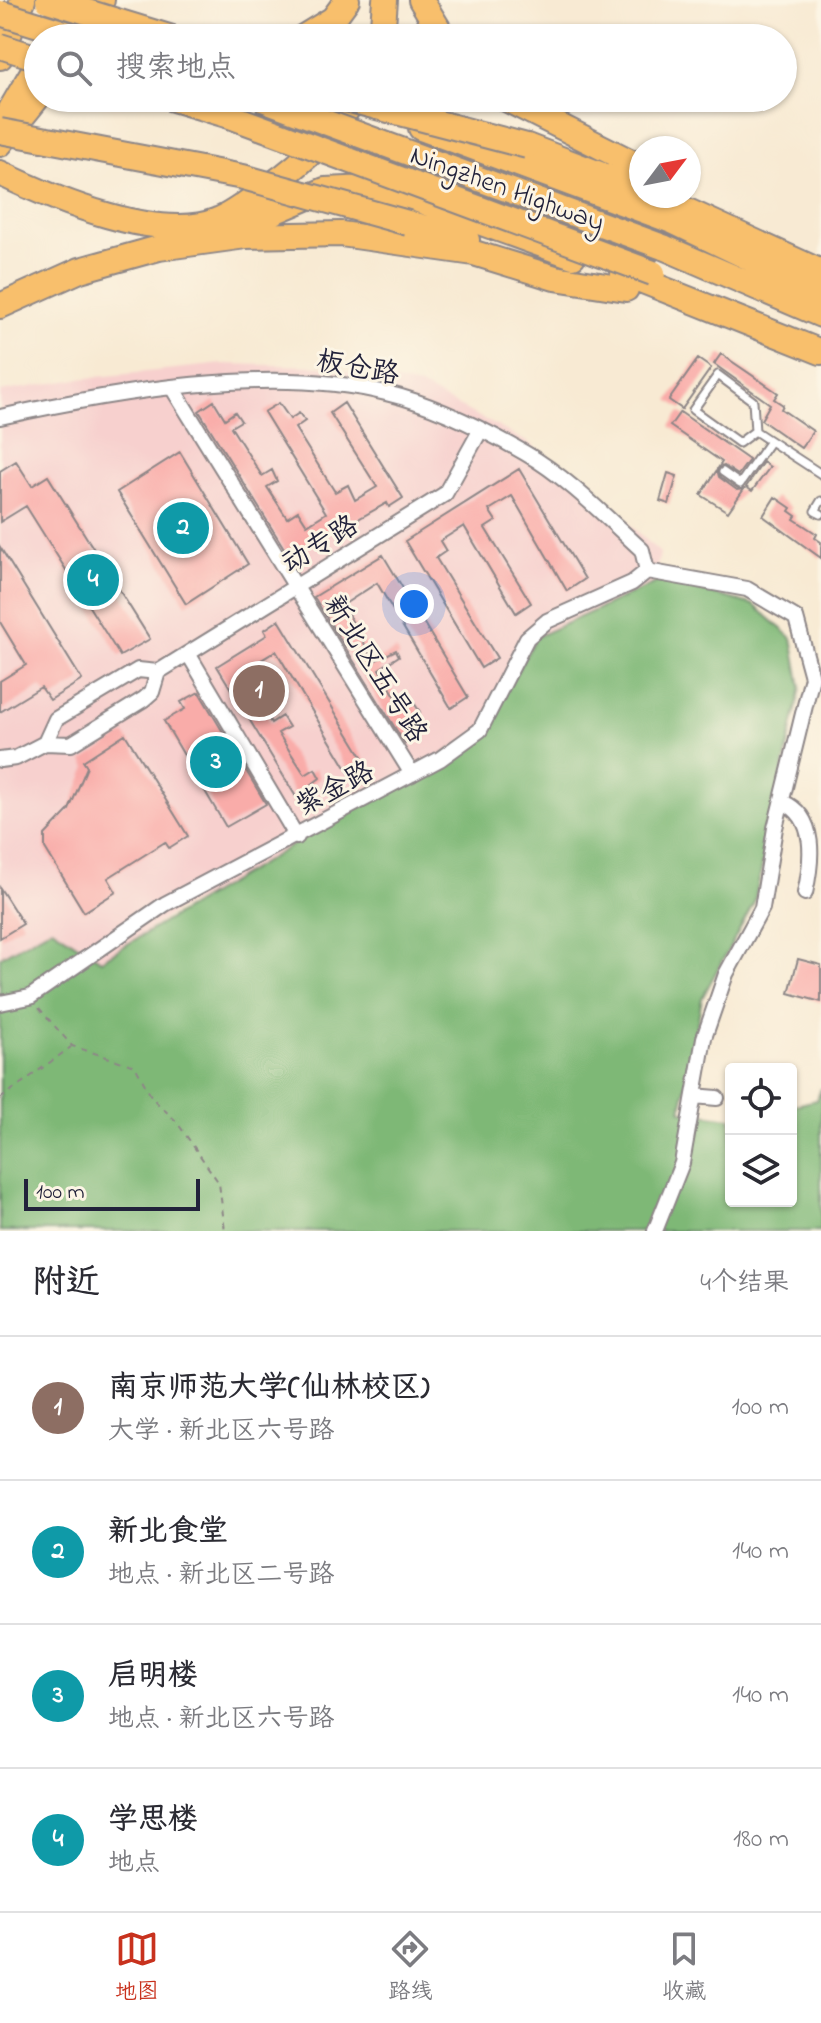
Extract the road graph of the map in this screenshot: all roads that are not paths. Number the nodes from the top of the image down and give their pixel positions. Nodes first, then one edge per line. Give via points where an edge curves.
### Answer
1 (23, 0) edge
2 (37, 0) edge
3 (48, 0) edge
4 (74, 0) edge
5 (102, 0) edge
6 (347, 0) edge
7 (385, 0) edge
8 (421, 0) edge
9 (0, 13) edge
10 (35, 24) edge
11 (59, 24) edge
12 (87, 24) edge
13 (127, 24) edge
14 (325, 24) edge
15 (383, 24) edge
16 (436, 24) edge
17 (0, 46) edge
18 (24, 54) edge
19 (0, 57) edge
20 (0, 65) edge
21 (24, 84) edge
22 (26, 112) edge
23 (217, 112) edge
24 (298, 112) edge
25 (343, 112) edge
26 (385, 112) edge
27 (398, 112) edge
28 (532, 112) edge
29 (0, 128) edge
30 (0, 144) edge
31 (629, 161) edge
32 (0, 173) edge
33 (629, 185) edge
34 (701, 199) edge
35 (682, 208) edge
36 (218, 220) junction
37 (821, 270) edge
38 (626, 289) junction
39 (821, 292) edge
40 (0, 306) edge
41 (821, 315) edge
42 (821, 344) edge
43 (821, 352) edge
44 (821, 363) edge
45 (173, 389) junction
46 (0, 417) edge
47 (480, 431) junction
48 (755, 431) junction
49 (770, 441) junction
50 (723, 472) dead end
51 (821, 474) edge
52 (821, 501) edge
53 (821, 514) edge
54 (647, 571) junction
55 (297, 588) junction
56 (189, 655) junction
57 (158, 672) junction
58 (45, 743) junction
59 (0, 760) edge
60 (412, 774) junction
61 (782, 802) junction
62 (297, 837) junction
63 (805, 893) dead end
64 (0, 1003) edge
65 (694, 1096) junction
66 (717, 1098) dead end
67 (655, 1231) edge

1 - 19 highway
2 - 20 main road
3 - 13 highway, bridge
4 - 11 main road
5 - 12 highway
6 - 14 highway
7 - 15 highway
8 - 16 highway
9 - 10 highway, bridge
17 - 18 highway, bridge
21 - 29 main road
22 - 30 highway
23 - 42 highway, Ningzhen Highway, bridge via 653,273
24 - 41 highway, Ningzhen Highway, bridge via 663,247
25 - 36 highway, bridge via 302,164
26 - 39 highway, bridge via 672,221
27 - 33 highway, bridge via 527,146
28 - 31 highway
29 - 38 highway, bridge via 243,177
32 - 36 highway via 54,199 114,216 171,227
34 - 37 highway
35 - 37 highway
36 - 43 highway via 271,213 325,190 369,188 407,196 694,299
38 - 40 highway via 555,278 474,253 341,234 246,236 159,248 80,270
38 - 44 highway
45 - 46 street, 板仓路
45 - 47 street, 板仓路 via 249,380 318,383 386,393
45 - 55 street, 新北区五号路
47 - 54 street, 板仓路 via 527,454 605,517 642,550
47 - 55 street, 动专路 via 445,494
48 - 48 lane via 753,401 718,375 693,410 739,443
48 - 49 lane
49 - 50 lane via 740,484
49 - 51 lane
52 - 53 lane via 815,511
54 - 60 street, 紫金路 via 632,583 547,621 527,638 480,730
54 - 61 street via 747,589 796,618 812,677
55 - 56 street, 动专路
55 - 60 street, 新北区五号路
56 - 57 street, 动专路
56 - 62 street
57 - 58 street via 138,670 56,719
57 - 58 street via 144,699 71,744
58 - 59 street
60 - 62 street, 紫金路
61 - 63 street via 796,808 806,824 811,865
61 - 65 street via 762,908 726,974 704,1038
62 - 64 street, 紫金路 via 165,904 30,997
65 - 66 street
65 - 67 street via 682,1163

